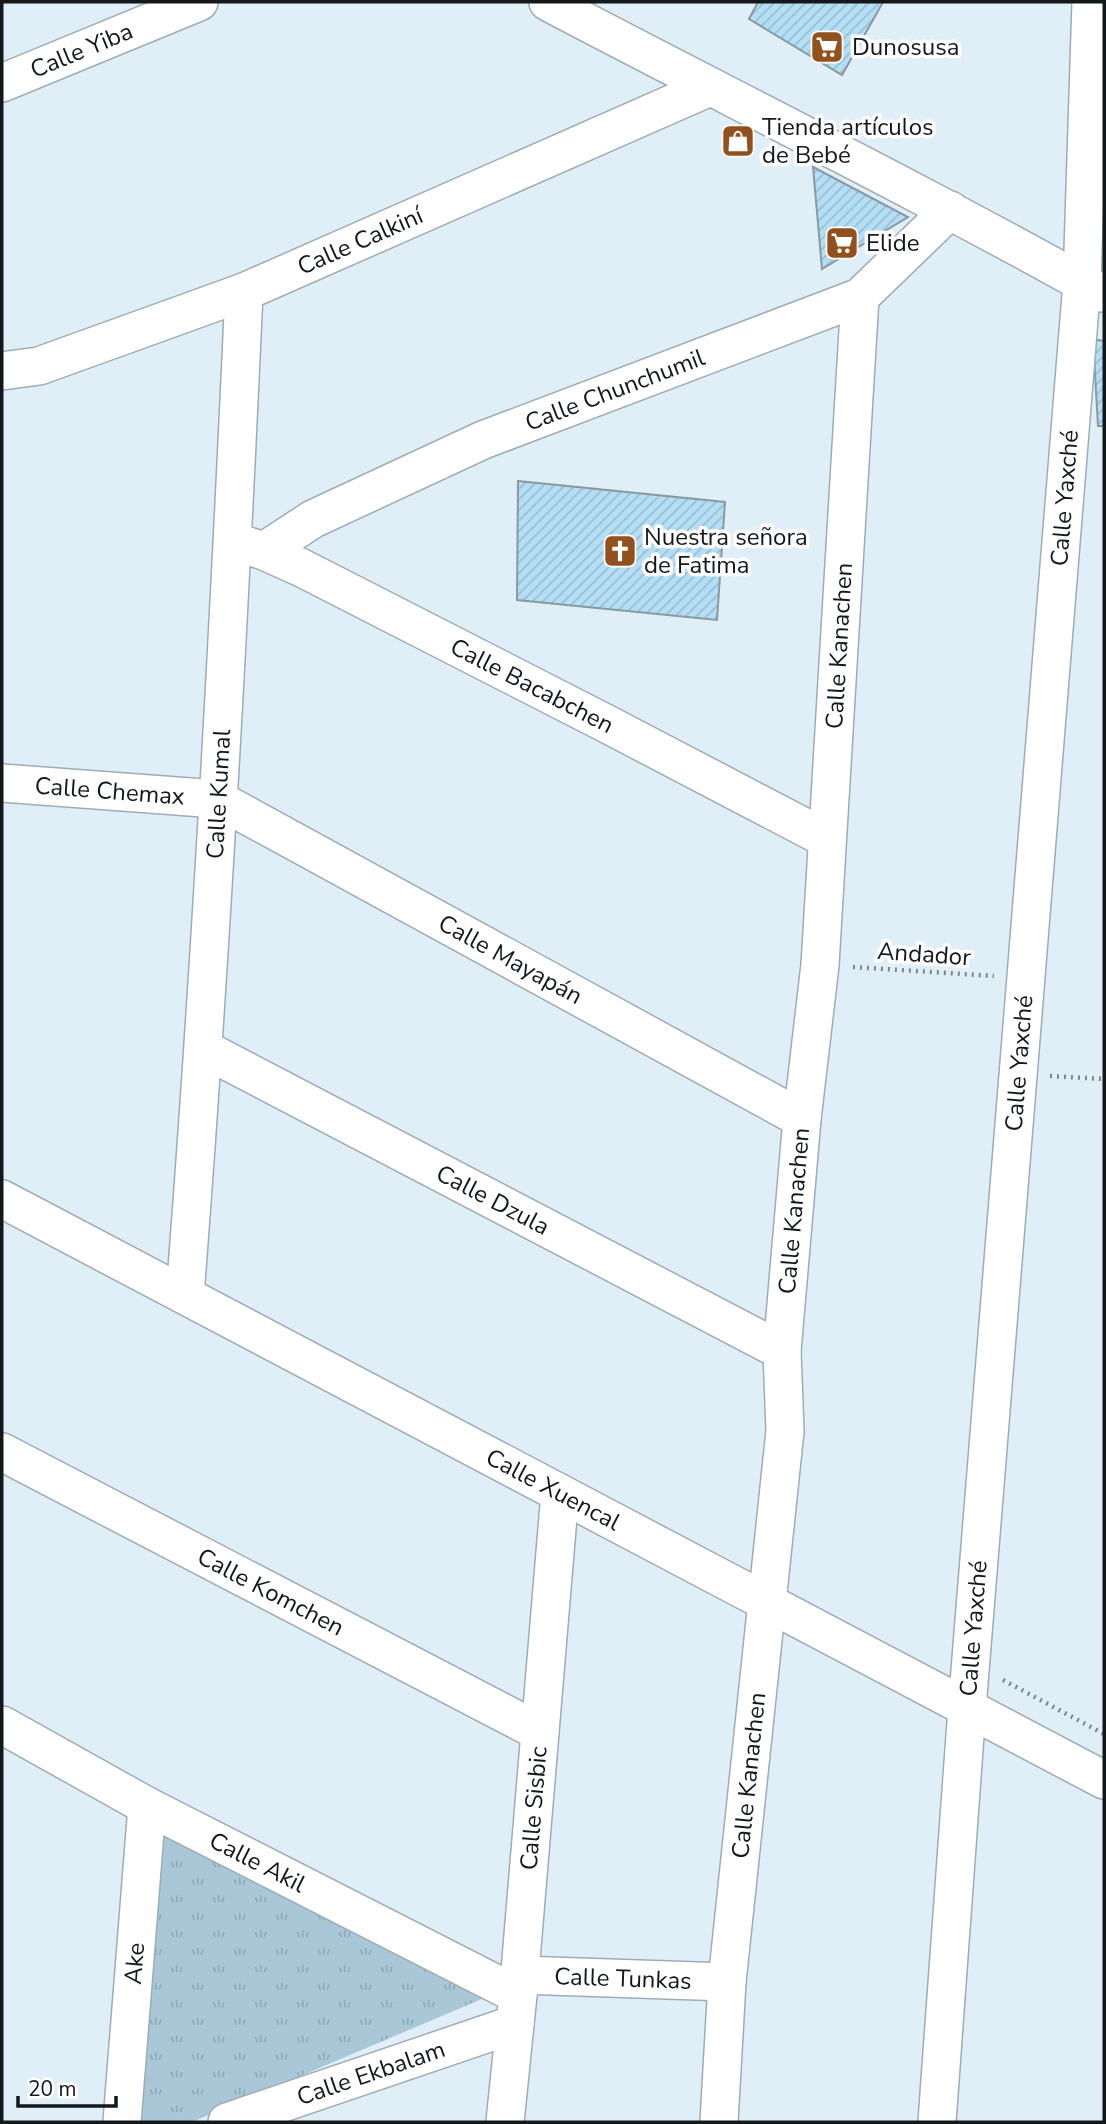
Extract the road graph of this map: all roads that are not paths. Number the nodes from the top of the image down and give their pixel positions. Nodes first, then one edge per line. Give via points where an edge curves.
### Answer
1 (199, 2) edge
2 (548, 2) edge
3 (1091, 2) edge
4 (2, 83) edge
5 (710, 88) junction
6 (950, 211) junction
7 (1093, 289) edge
8 (244, 292) junction
9 (860, 298) junction
10 (2, 371) edge
11 (248, 546) junction
12 (2, 783) edge
13 (217, 799) junction
14 (827, 839) junction
15 (204, 1049) junction
16 (802, 1119) junction
17 (2, 1199) edge
18 (185, 1295) junction
19 (782, 1351) junction
20 (2, 1452) edge
21 (560, 1493) junction
22 (765, 1601) junction
23 (967, 1708) junction
24 (2, 1725) edge
25 (540, 1731) junction
26 (1104, 1780) edge
27 (147, 1806) junction
28 (727, 1982) junction
29 (518, 1998) junction
30 (122, 2122) edge
31 (227, 2122) edge
32 (505, 2122) edge
33 (719, 2122) edge
34 (937, 2122) edge

1 - 4 street, Calle Yiba
2 - 5 street
3 - 7 street, Calle Yaxché
5 - 6 street
5 - 8 street, Calle Calkiní
6 - 7 street
6 - 9 street, Calle Chunchumil
7 - 23 street, Calle Yaxché via 1026,978
8 - 10 street, Calle Calkiní via 39,366
8 - 11 street, Calle Kumal
9 - 11 street, Calle Chunchumil via 483,440
9 - 14 street, Calle Kanachen
11 - 13 street, Calle Kumal
11 - 14 street, Calle Bacabchen via 302,568
12 - 13 street, Calle Chemax
13 - 15 street, Calle Kumal
13 - 16 street, Calle Mayapán
14 - 16 street, Calle Kanachen via 820,965
15 - 18 street, Calle Kumal
15 - 19 street, Calle Dzula
16 - 19 street, Calle Kanachen
17 - 18 street, Calle Xuencal
18 - 21 street, Calle Xuencal
19 - 22 street, Calle Kanachen via 785,1431
20 - 25 street, Calle Komchen
21 - 22 street, Calle Xuencal
21 - 25 street, Calle Sisbic
22 - 23 street, Calle Xuencal
22 - 28 street, Calle Kanachen
23 - 26 street, Calle Xuencal
23 - 34 street, Calle Yaxché
24 - 27 street, Calle Akil
25 - 29 street, Calle Sisbic
27 - 29 street, Calle Akil
27 - 30 street, Ake
28 - 29 street, Calle Tunkas
28 - 33 street, Calle Kanachen
29 - 31 street, Calle Ekbalam
29 - 32 street, Calle Sisbic

